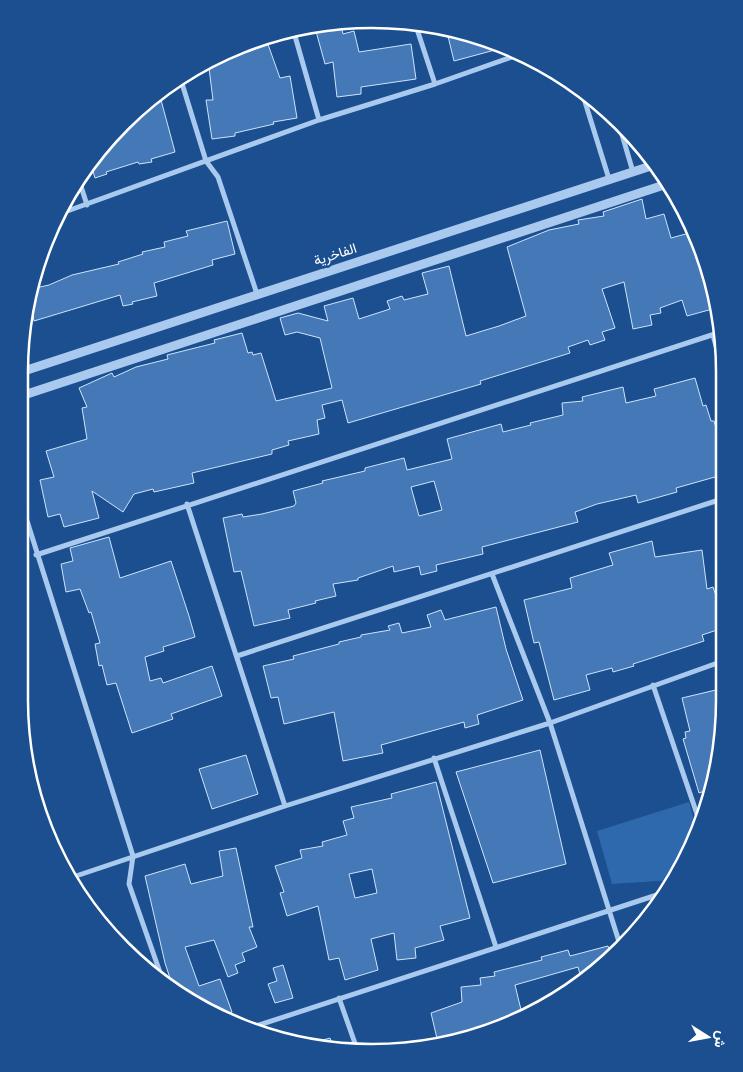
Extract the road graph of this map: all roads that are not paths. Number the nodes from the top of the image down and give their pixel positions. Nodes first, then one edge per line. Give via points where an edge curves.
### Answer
1 (418, 30) edge
2 (295, 36) edge
3 (511, 57) edge
4 (182, 84) edge
5 (435, 84) junction
6 (586, 103) edge
7 (319, 120) junction
8 (623, 137) edge
9 (206, 161) junction
10 (648, 167) edge
11 (633, 172) junction
12 (609, 179) junction
13 (661, 186) edge
14 (81, 187) edge
15 (87, 205) junction
16 (67, 211) edge
17 (257, 294) junction
18 (712, 335) joint
19 (714, 343) edge
20 (28, 370) edge
21 (28, 394) edge
22 (716, 501) edge
23 (187, 504) junction
24 (28, 526) edge
25 (36, 555) junction
26 (492, 574) junction
27 (237, 656) junction
28 (716, 663) edge
29 (653, 685) junction
30 (550, 723) junction
31 (434, 758) junction
32 (285, 806) junction
33 (696, 813) edge
34 (133, 856) junction
35 (76, 876) edge
36 (655, 896) edge
37 (610, 912) junction
38 (619, 940) edge
39 (496, 947) junction
40 (159, 971) edge
41 (339, 998) junction
42 (259, 1025) edge
43 (355, 1044) edge

1 - 5 street
2 - 7 street
3 - 5 street
4 - 9 street
5 - 7 street
6 - 12 street
7 - 9 street
8 - 11 street
9 - 15 street
9 - 17 street via 218,177
10 - 11 street, الفاخرية
11 - 12 street, الفاخرية
12 - 17 street, الفاخرية
13 - 21 street
14 - 15 street
15 - 16 street
17 - 20 street, الفاخرية
18 - 19 street
18 - 23 street
22 - 26 street
23 - 25 street
23 - 27 street
24 - 25 street
25 - 34 street
26 - 27 street
26 - 30 street
27 - 32 street
28 - 29 street
29 - 30 street
29 - 33 street
30 - 31 street
30 - 37 street
31 - 32 street
31 - 39 street
32 - 34 street
34 - 35 street
34 - 40 street via 129,884
36 - 37 street
37 - 38 street
37 - 39 street
39 - 41 street
41 - 42 street
41 - 43 street

